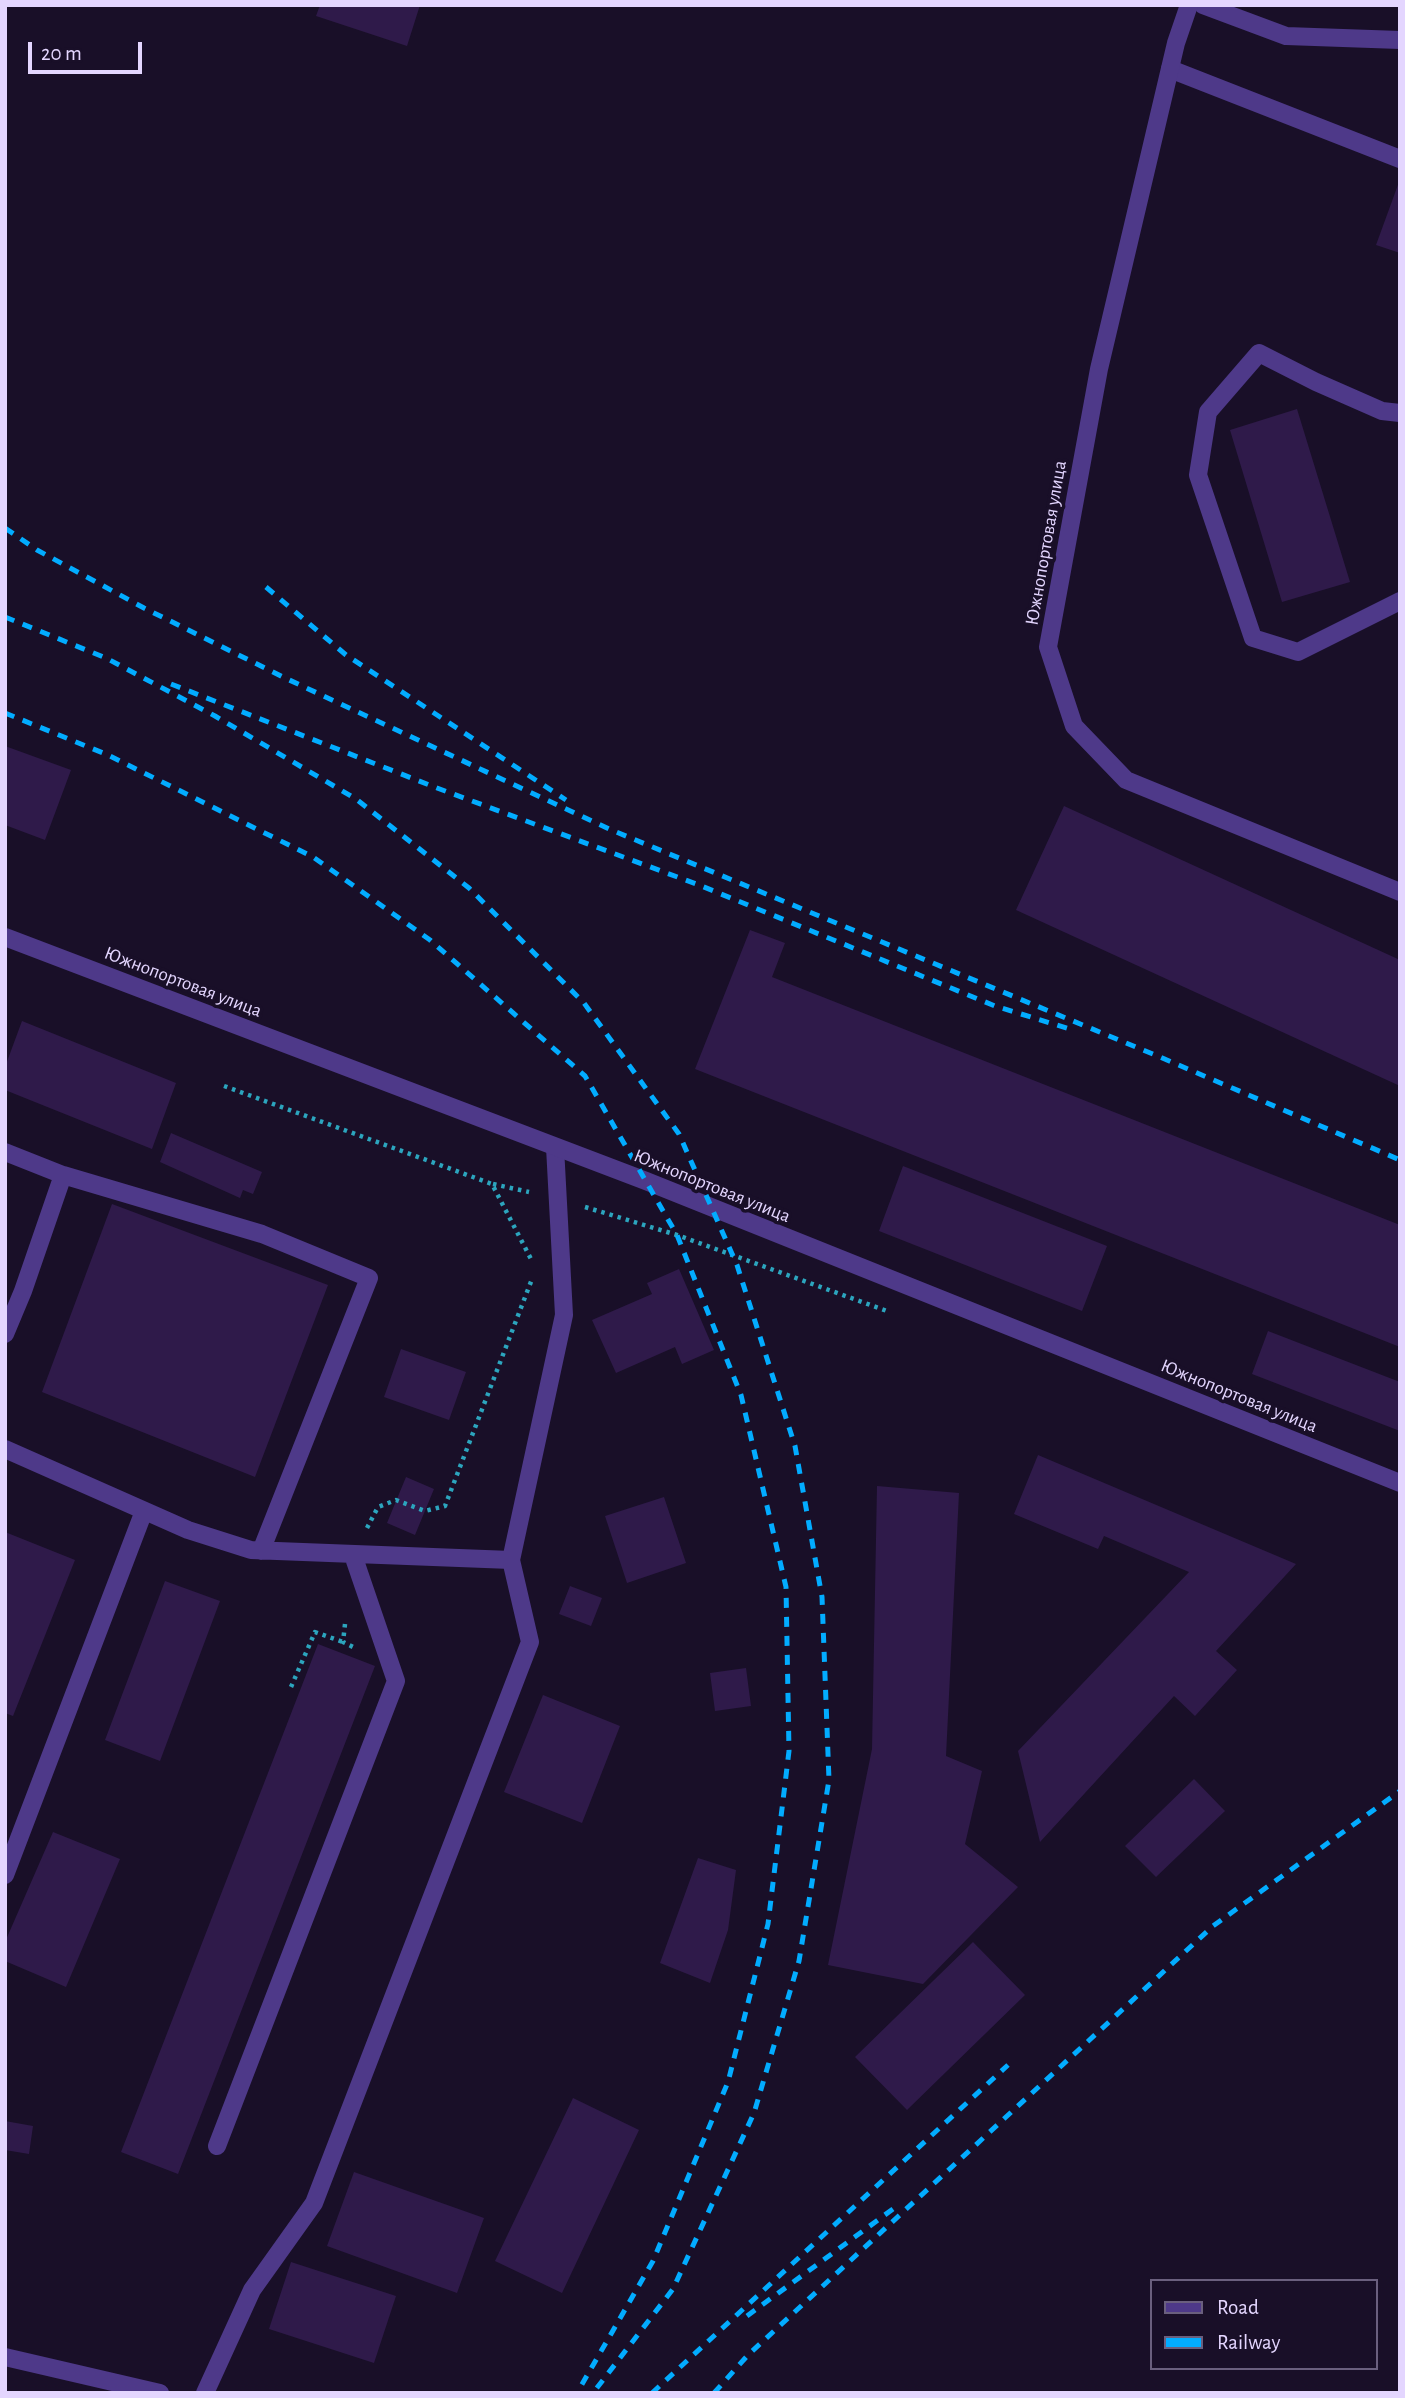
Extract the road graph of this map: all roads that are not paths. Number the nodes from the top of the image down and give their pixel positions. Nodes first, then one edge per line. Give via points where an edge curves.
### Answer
1 (1189, 5) edge
2 (1203, 5) edge
3 (1400, 40) edge
4 (1170, 69) junction
5 (1400, 159) edge
6 (1400, 413) edge
7 (1400, 601) edge
8 (1400, 892) edge
9 (5, 937) edge
10 (555, 1147) junction
11 (5, 1152) edge
12 (63, 1175) junction
13 (5, 1334) edge
14 (5, 1449) edge
15 (1400, 1483) edge
16 (144, 1511) junction
17 (261, 1550) junction
18 (353, 1555) junction
19 (511, 1560) junction
20 (5, 1875) edge
21 (217, 2146) dead end
22 (5, 2357) edge
23 (160, 2393) edge
24 (205, 2393) edge

1 - 4 street, Южнопортовая улица
2 - 3 street via 1286,36
4 - 5 street
4 - 8 street, Южнопортовая улица via 1099,369 1048,647 1074,726 1126,780
6 - 7 street via 1382,411 1259,352 1208,412 1198,475 1253,638 1298,652
9 - 10 street, Южнопортовая улица
10 - 15 street, Южнопортовая улица
10 - 19 street via 564,1315
11 - 12 street
12 - 13 street
12 - 17 street via 262,1234 369,1278
14 - 16 street
16 - 17 street via 188,1530
16 - 20 street
17 - 18 street
18 - 19 street
18 - 21 street via 396,1681
19 - 24 street via 530,1642 314,2203 252,2290
22 - 23 street

